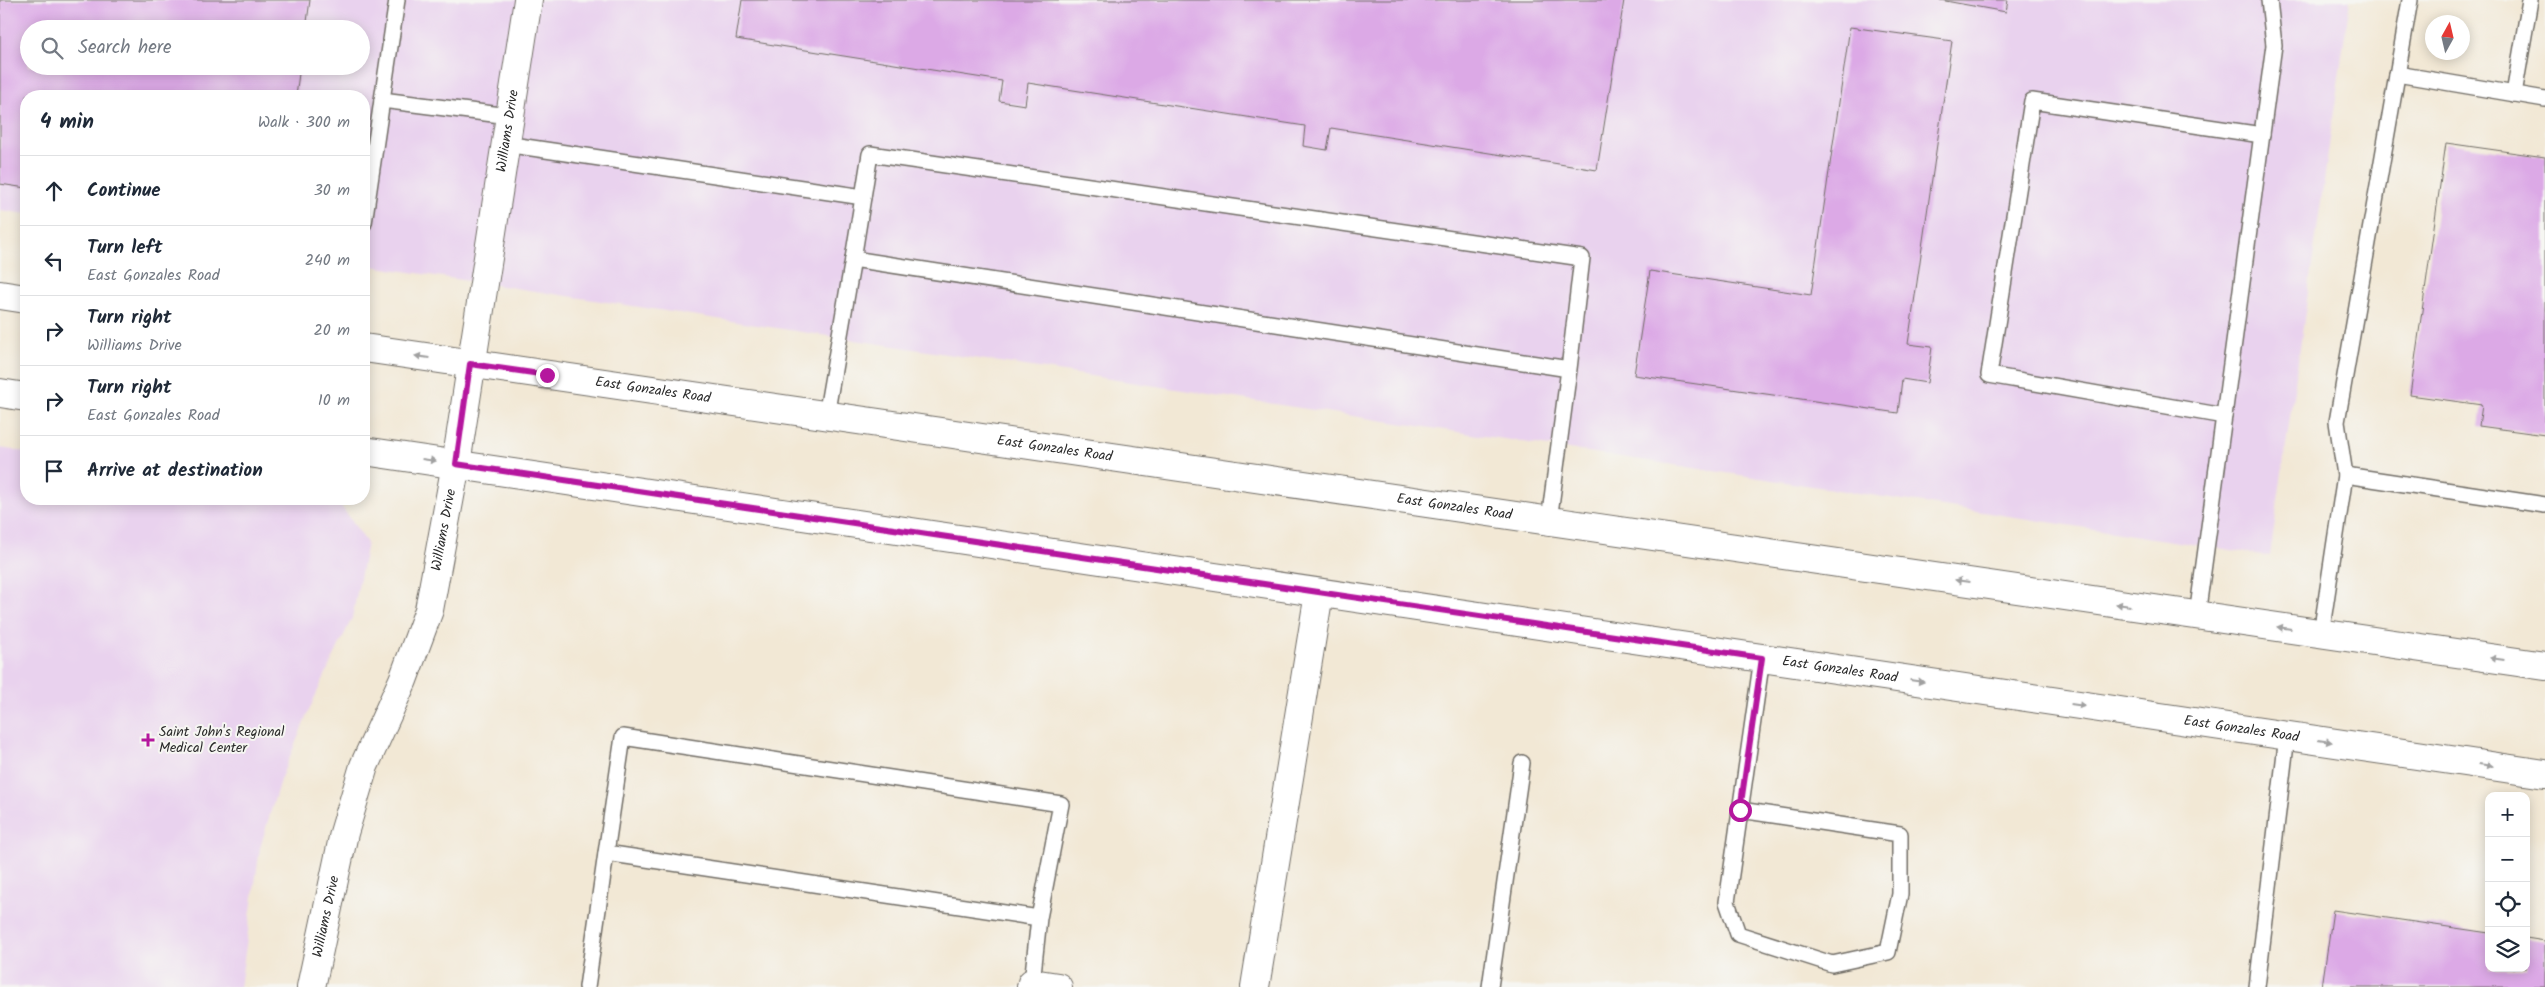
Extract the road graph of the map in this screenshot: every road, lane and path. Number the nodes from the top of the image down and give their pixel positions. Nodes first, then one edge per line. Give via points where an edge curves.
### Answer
1 (397, 0) edge
2 (528, 0) edge
3 (2269, 0) edge
4 (2410, 0) edge
5 (2530, 0) edge
6 (2397, 74) junction
7 (2514, 94) junction
8 (2545, 99) edge
9 (382, 100) junction
10 (509, 116) junction
11 (2262, 135) junction
12 (505, 144) junction
13 (370, 182) edge
14 (863, 197) junction
15 (853, 260) junction
16 (0, 295) edge
17 (20, 298) edge
18 (370, 349) edge
19 (470, 364) junction
20 (1569, 369) junction
21 (0, 393) edge
22 (20, 396) edge
23 (826, 416) junction
24 (2224, 416) junction
25 (370, 452) edge
26 (456, 464) junction
27 (2345, 475) junction
28 (2545, 504) edge
29 (1548, 521) junction
30 (1319, 593) junction
31 (2197, 616) junction
32 (2321, 634) junction
33 (1762, 658) junction
34 (2545, 666) edge
35 (2287, 736) junction
36 (1522, 763) dead end
37 (2545, 774) edge
38 (1740, 810) junction
39 (606, 852) junction
40 (1039, 918) junction
41 (1032, 985) edge
42 (311, 987) edge
43 (587, 987) edge
44 (1058, 987) edge
45 (1255, 987) edge
46 (1490, 987) edge
47 (2257, 987) edge

1 - 9 lane
2 - 10 main road, Williams Drive
3 - 11 lane via 2274,45
4 - 6 lane
5 - 7 lane
6 - 7 lane
6 - 27 lane via 2337,422
7 - 8 lane
9 - 10 lane
9 - 13 lane
10 - 12 main road, Williams Drive
11 - 24 lane
11 - 24 lane via 2032,101 1989,375
12 - 14 lane
12 - 19 main road, Williams Drive
14 - 15 lane
14 - 20 lane via 870,154 1582,258
15 - 20 lane
15 - 23 lane
16 - 17 main road
19 -> 18 main road, East Gonzales Road
19 - 23 main road, East Gonzales Road
19 - 26 main road, Williams Drive
20 - 29 lane
21 - 22 main road
23 - 29 main road, East Gonzales Road
24 - 31 lane
25 -> 26 main road, East Gonzales Road
26 - 30 main road, East Gonzales Road
26 - 42 main road, Williams Drive via 429,610 403,680 364,766 344,832
27 - 28 lane
27 - 32 lane
31 -> 29 main road, East Gonzales Road
30 - 33 main road, East Gonzales Road
30 - 45 main road
32 -> 31 main road, East Gonzales Road
34 -> 32 main road, East Gonzales Road
33 -> 35 main road, East Gonzales Road
33 - 38 lane
35 -> 37 main road, East Gonzales Road
35 - 47 lane
36 - 46 lane
38 - 38 lane via 1727,902 1738,934 1832,964 1888,952 1900,894 1900,834
39 - 40 lane
39 - 40 lane via 624,737 1062,804
39 - 43 lane
40 - 41 lane
41 - 44 main road

